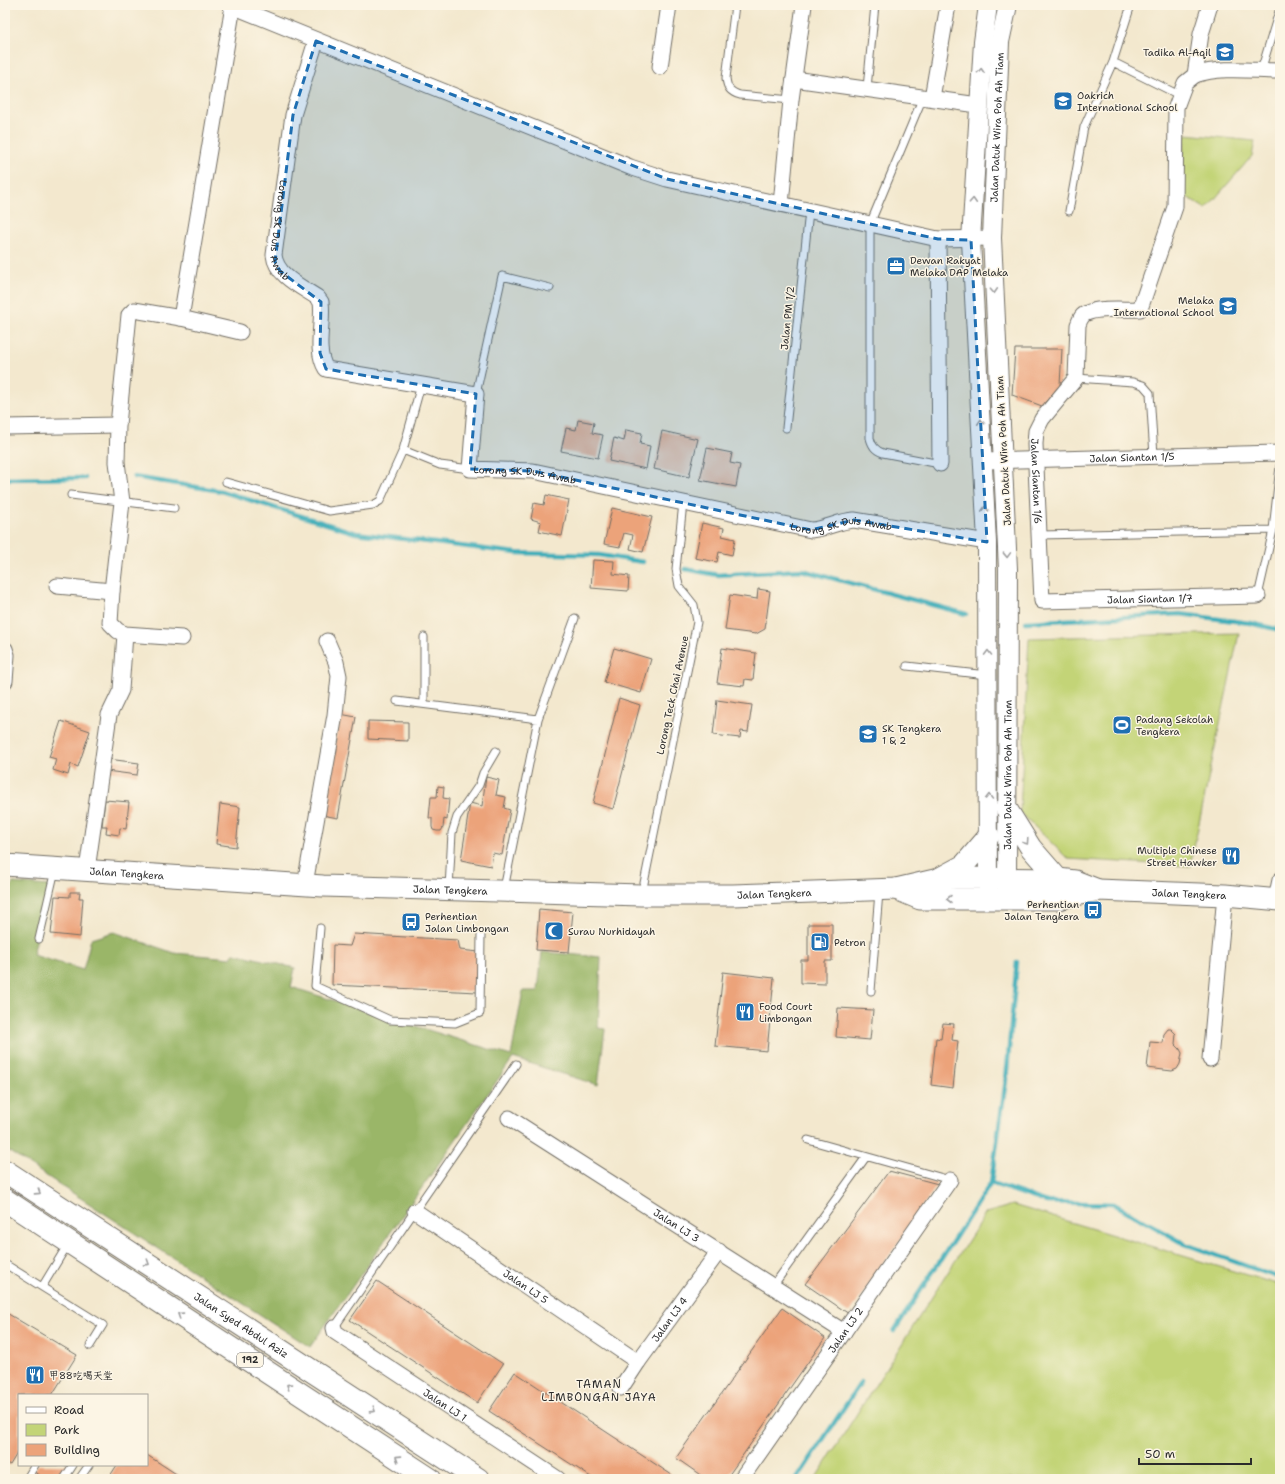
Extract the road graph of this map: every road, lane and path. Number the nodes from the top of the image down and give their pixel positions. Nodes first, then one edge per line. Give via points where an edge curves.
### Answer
1 (669, 5) edge
2 (735, 5) edge
3 (804, 5) edge
4 (875, 5) edge
5 (948, 5) edge
6 (988, 5) edge
7 (1008, 5) edge
8 (1131, 5) edge
9 (1210, 5) edge
10 (231, 6) edge
11 (1280, 8) edge
12 (316, 40) junction
13 (1113, 62) junction
14 (660, 67) dead end
15 (1260, 71) junction
16 (1280, 71) edge
17 (1195, 74) junction
18 (794, 79) junction
19 (867, 88) junction
20 (1179, 95) junction
21 (928, 97) junction
22 (791, 100) junction
23 (978, 105) junction
24 (781, 204) junction
25 (809, 211) junction
26 (1069, 211) dead end
27 (870, 224) junction
28 (992, 238) junction
29 (938, 239) junction
30 (971, 240) junction
31 (550, 288) dead end
32 (182, 318) junction
33 (240, 332) dead end
34 (1076, 378) junction
35 (421, 385) junction
36 (476, 394) junction
37 (118, 425) junction
38 (5, 427) edge
39 (786, 428) dead end
40 (403, 450) junction
41 (1280, 453) edge
42 (1154, 456) junction
43 (1036, 458) junction
44 (1003, 460) junction
45 (984, 461) junction
46 (940, 464) joint
47 (1280, 466) edge
48 (470, 469) junction
49 (226, 482) dead end
50 (71, 495) dead end
51 (122, 502) junction
52 (683, 503) junction
53 (174, 508) dead end
54 (1273, 530) junction
55 (1040, 535) junction
56 (987, 542) junction
57 (57, 586) dead end
58 (112, 591) junction
59 (1258, 596) joint
60 (1042, 601) joint
61 (576, 618) dead end
62 (125, 634) junction
63 (424, 637) dead end
64 (182, 638) dead end
65 (327, 641) dead end
66 (5, 649) edge
67 (908, 666) dead end
68 (988, 675) junction
69 (5, 681) edge
70 (397, 701) dead end
71 (424, 703) junction
72 (538, 719) junction
73 (496, 751) dead end
74 (1006, 808) junction
75 (989, 836) junction
76 (5, 865) edge
77 (56, 868) junction
78 (87, 870) junction
79 (939, 879) junction
80 (1058, 879) junction
81 (305, 884) junction
82 (998, 888) junction
83 (449, 890) junction
84 (888, 890) junction
85 (1098, 890) junction
86 (504, 892) junction
87 (1279, 893) edge
88 (641, 895) junction
89 (1225, 895) junction
90 (320, 928) dead end
91 (481, 934) dead end
92 (39, 939) dead end
93 (870, 991) dead end
94 (1210, 1059) dead end
95 (516, 1064) dead end
96 (509, 1118) dead end
97 (808, 1140) dead end
98 (866, 1157) junction
99 (5, 1171) edge
100 (950, 1180) joint
101 (5, 1200) edge
102 (415, 1211) junction
103 (69, 1242) junction
104 (719, 1251) junction
105 (5, 1264) edge
106 (773, 1286) junction
107 (42, 1287) junction
108 (334, 1328) joint
109 (844, 1332) junction
110 (90, 1346) dead end
111 (638, 1362) junction
112 (621, 1388) dead end
113 (34, 1466) edge
114 (72, 1466) edge
115 (87, 1466) edge
116 (34, 1479) edge
117 (64, 1479) edge
118 (79, 1479) edge
119 (430, 1479) edge
120 (478, 1479) edge
121 (558, 1479) edge
122 (741, 1479) edge

1 - 14 street
2 - 22 lane via 727,86 732,92 740,95
3 - 18 street
4 - 19 lane
5 - 21 street
23 -> 6 street, Jalan Datuk Wira Poh Ah Tiam via 983,34
7 - 28 street, Jalan Datuk Wira Poh Ah Tiam via 1000,42
8 - 13 lane
9 - 17 street via 1201,34
10 - 12 street
10 - 32 street
11 - 15 lane
12 - 24 street via 630,167 667,179
12 - 35 street, Lorong SK Duis Awab via 293,115 275,262 280,271 321,302 320,353 326,369
13 - 20 lane
13 - 26 lane via 1084,127
15 - 16 street
15 - 17 street via 1214,70
17 - 20 street
18 - 19 street
18 - 22 street
19 - 21 street
20 - 34 street via 1174,122 1176,195 1172,219 1140,309 1094,310 1081,318 1078,325
21 - 23 street
21 - 27 lane
22 - 24 street
30 -> 23 street, Jalan Datuk Wira Poh Ah Tiam
24 - 25 street
25 - 27 street
25 - 39 lane, Jalan PM 1/2
27 - 29 street
27 - 46 lane via 872,445 883,453
28 - 30 street
28 -> 44 street, Jalan Datuk Wira Poh Ah Tiam
29 - 30 street
29 - 46 street
45 -> 30 street, Jalan Datuk Wira Poh Ah Tiam
31 - 36 lane via 502,276
32 - 33 street
32 - 37 street via 134,310 129,315
34 - 42 lane via 1133,382 1143,386 1150,393
34 - 43 street, Jalan Siantan 1/6 via 1042,419 1036,431
35 - 36 street, Lorong SK Duis Awab
35 - 40 lane
36 - 48 street, Lorong SK Duis Awab
37 - 38 street
37 - 51 street via 117,462
40 - 48 lane via 440,465
40 - 49 lane via 380,501 373,505 329,511
41 - 42 street, Jalan Siantan 1/5
42 - 43 street, Jalan Siantan 1/5
43 - 44 street, Jalan Siantan 1/5
43 - 55 street, Jalan Siantan 1/6
44 - 45 street, Jalan Siantan 1/5
44 -> 74 street, Jalan Datuk Wira Poh Ah Tiam via 1008,570
56 -> 45 street, Jalan Datuk Wira Poh Ah Tiam
47 - 54 lane
48 - 52 street, Lorong SK Duis Awab via 533,471
50 - 51 lane
51 - 53 lane
51 - 58 street
52 - 56 street, Lorong SK Duis Awab via 811,530 824,529 844,520 854,520
52 - 88 lane, Lorong Teck Chai Avenue via 676,570 679,586 694,605 697,622
54 - 55 lane
54 - 59 lane
55 - 60 street, Jalan Siantan 1/6
68 -> 56 street, Jalan Datuk Wira Poh Ah Tiam
57 - 58 street
58 - 62 street via 110,623
59 - 60 street, Jalan Siantan 1/7
61 - 72 lane
62 - 64 street
62 - 78 street via 121,690 109,715
63 - 71 lane
65 - 81 street via 339,676 335,715
66 - 69 street
67 - 68 lane
75 -> 68 street, Jalan Datuk Wira Poh Ah Tiam
70 - 71 lane
71 - 72 lane
72 - 86 lane
73 - 83 lane via 479,785 457,817 452,833
74 -> 80 main road via 1031,848
74 - 82 street, Jalan Datuk Wira Poh Ah Tiam
75 - 79 main road via 964,864
75 - 82 street, Jalan Datuk Wira Poh Ah Tiam
76 - 77 main road, Jalan Tengkera
77 - 78 main road, Jalan Tengkera
77 - 92 lane
78 - 81 main road, Jalan Tengkera
79 - 82 main road, Jalan Tengkera
79 - 84 main road, Jalan Tengkera
80 - 82 main road, Jalan Tengkera
80 - 85 main road, Jalan Tengkera via 1075,881
81 - 83 main road, Jalan Tengkera
82 -> 84 main road, Jalan Tengkera via 920,899
82 - 85 main road, Jalan Tengkera via 1058,899
83 - 86 main road, Jalan Tengkera
84 - 88 main road, Jalan Tengkera
84 - 93 lane
85 - 89 main road, Jalan Tengkera
86 - 88 main road, Jalan Tengkera
87 - 89 main road, Jalan Tengkera
89 - 94 street
90 - 91 lane via 315,986 390,1020 455,1024 480,1013
95 - 102 lane
96 - 104 street, Jalan LJ 3
97 - 98 lane
98 - 100 lane
98 - 106 lane
99 -> 120 main road, Jalan Syed Abdul Aziz / 192
100 - 109 street, Jalan LJ 2
101 - 103 main road, 192
102 - 108 lane
102 - 111 street, Jalan LJ 5
103 - 107 lane
119 -> 103 main road, 192
104 - 106 street, Jalan LJ 3
104 - 111 street, Jalan LJ 4
105 - 107 lane
106 - 109 street, Jalan LJ 3
107 - 110 lane via 103,1325
108 - 121 street, Jalan LJ 1 via 335,1332
109 - 122 street, Jalan LJ 2
111 - 112 street, Jalan LJ 4
113 - 116 lane via 29,1475
114 - 117 lane
115 - 118 lane

